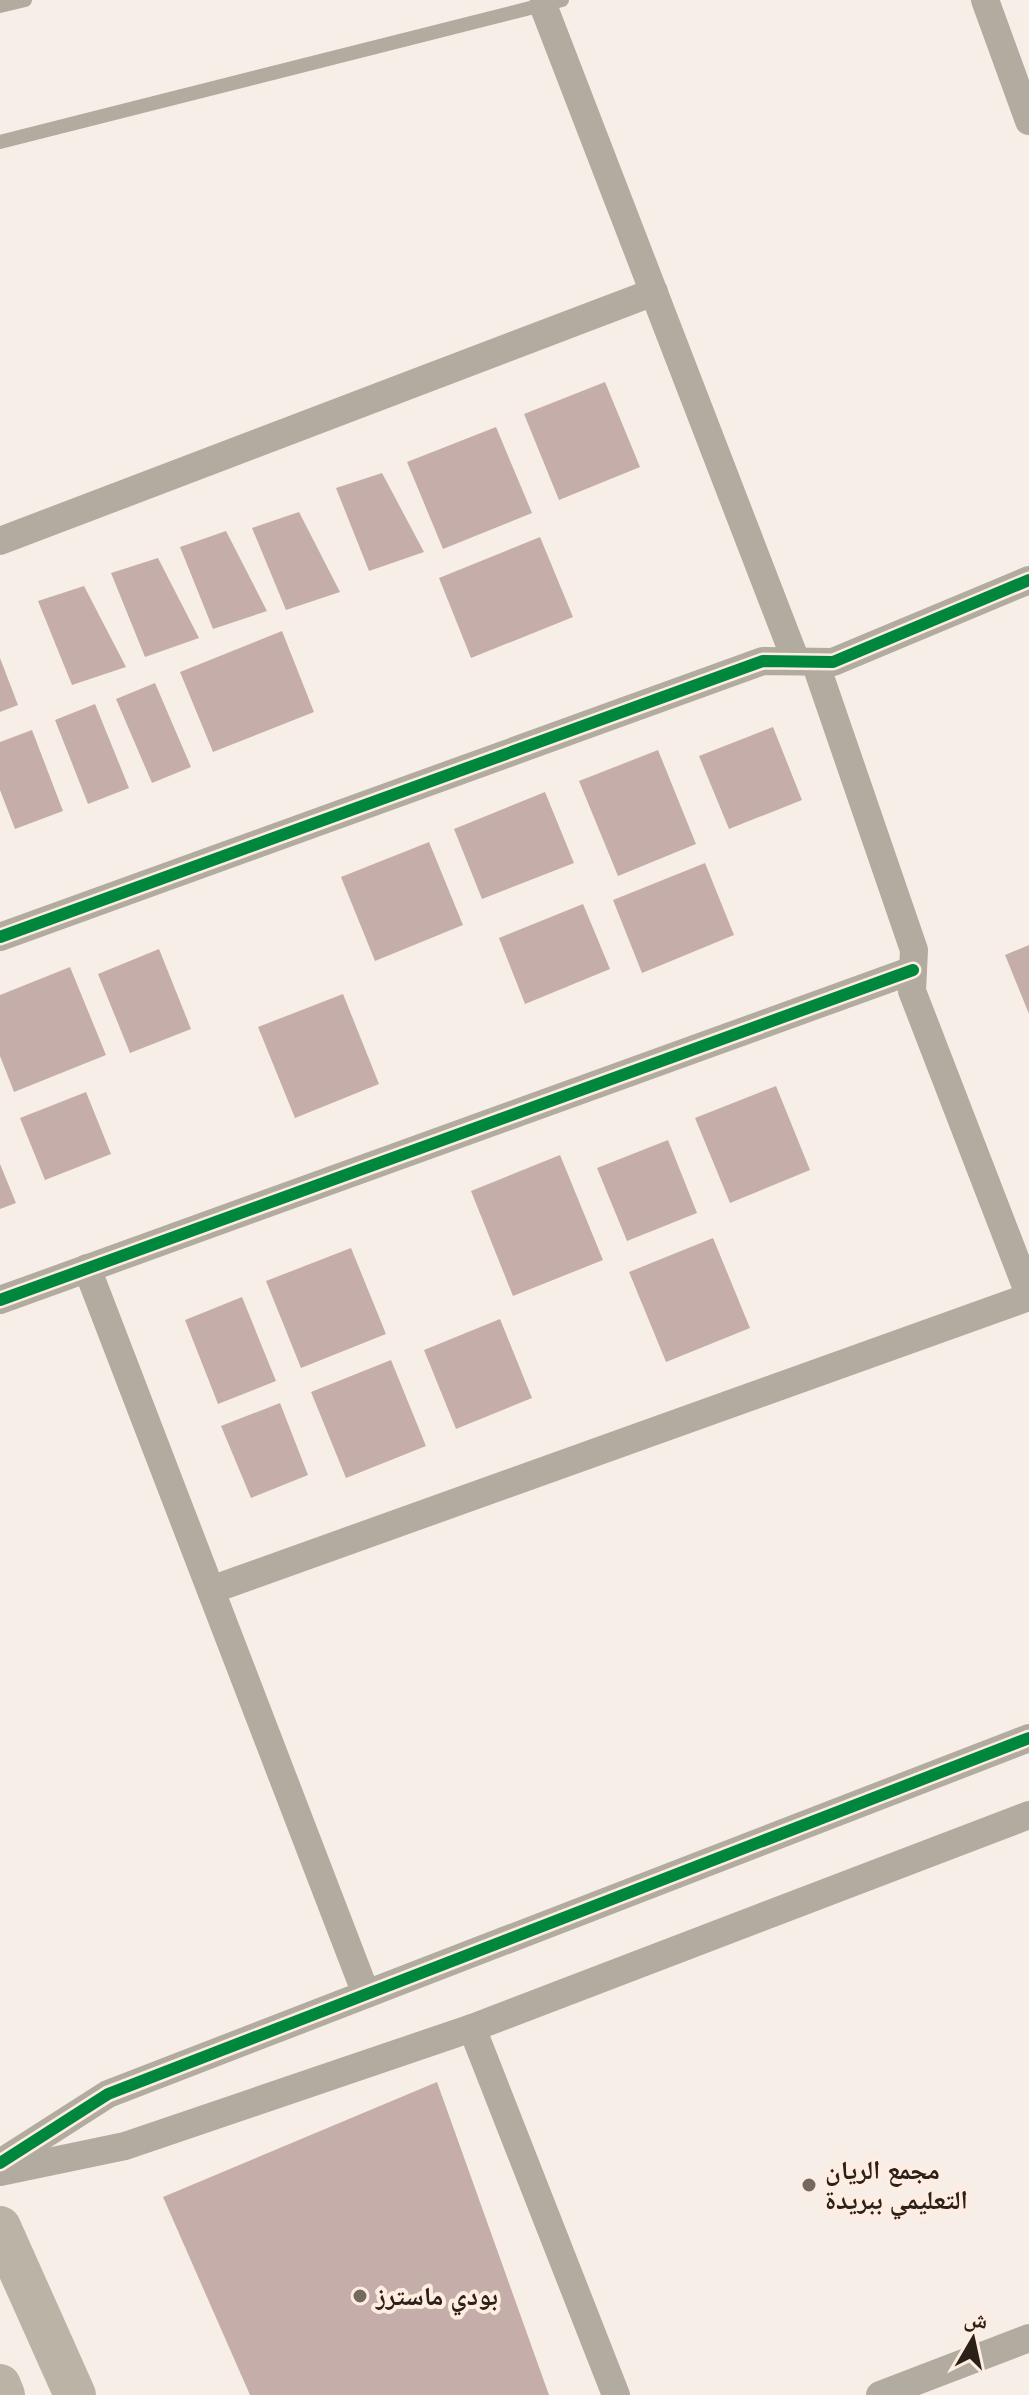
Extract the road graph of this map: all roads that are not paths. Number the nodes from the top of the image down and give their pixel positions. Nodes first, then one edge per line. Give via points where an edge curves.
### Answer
1 (25, 0) edge
2 (985, 0) edge
3 (553, 2) edge
4 (0, 6) edge
5 (1029, 121) edge
6 (0, 142) edge
7 (654, 292) junction
8 (0, 541) edge
9 (1029, 580) edge
10 (806, 662) junction
11 (0, 937) edge
12 (913, 970) junction
13 (87, 1268) junction
14 (1029, 1295) edge
15 (0, 1300) edge
16 (211, 1590) junction
17 (1029, 1738) edge
18 (1029, 1815) edge
19 (366, 1994) junction
20 (472, 2028) junction
21 (0, 2163) edge
22 (0, 2172) edge
23 (0, 2227) edge
24 (1029, 2338) edge
25 (0, 2385) edge
26 (4, 2395) edge
27 (75, 2395) edge
28 (616, 2395) edge
29 (880, 2395) edge

1 - 4 lane
2 - 5 street
3 - 6 lane
3 - 7 street
7 - 8 street
7 - 10 street
9 - 10 street via 833,662
10 - 11 street via 763,661
10 - 12 street via 914,950
12 - 13 street
12 - 14 street via 912,991
13 - 15 street
13 - 16 street
14 - 16 street
16 - 19 street
17 - 19 street
18 - 20 street
19 - 21 street via 108,2094
20 - 22 street via 125,2146
20 - 28 street
23 - 27 main road
24 - 29 street
25 - 26 main road

